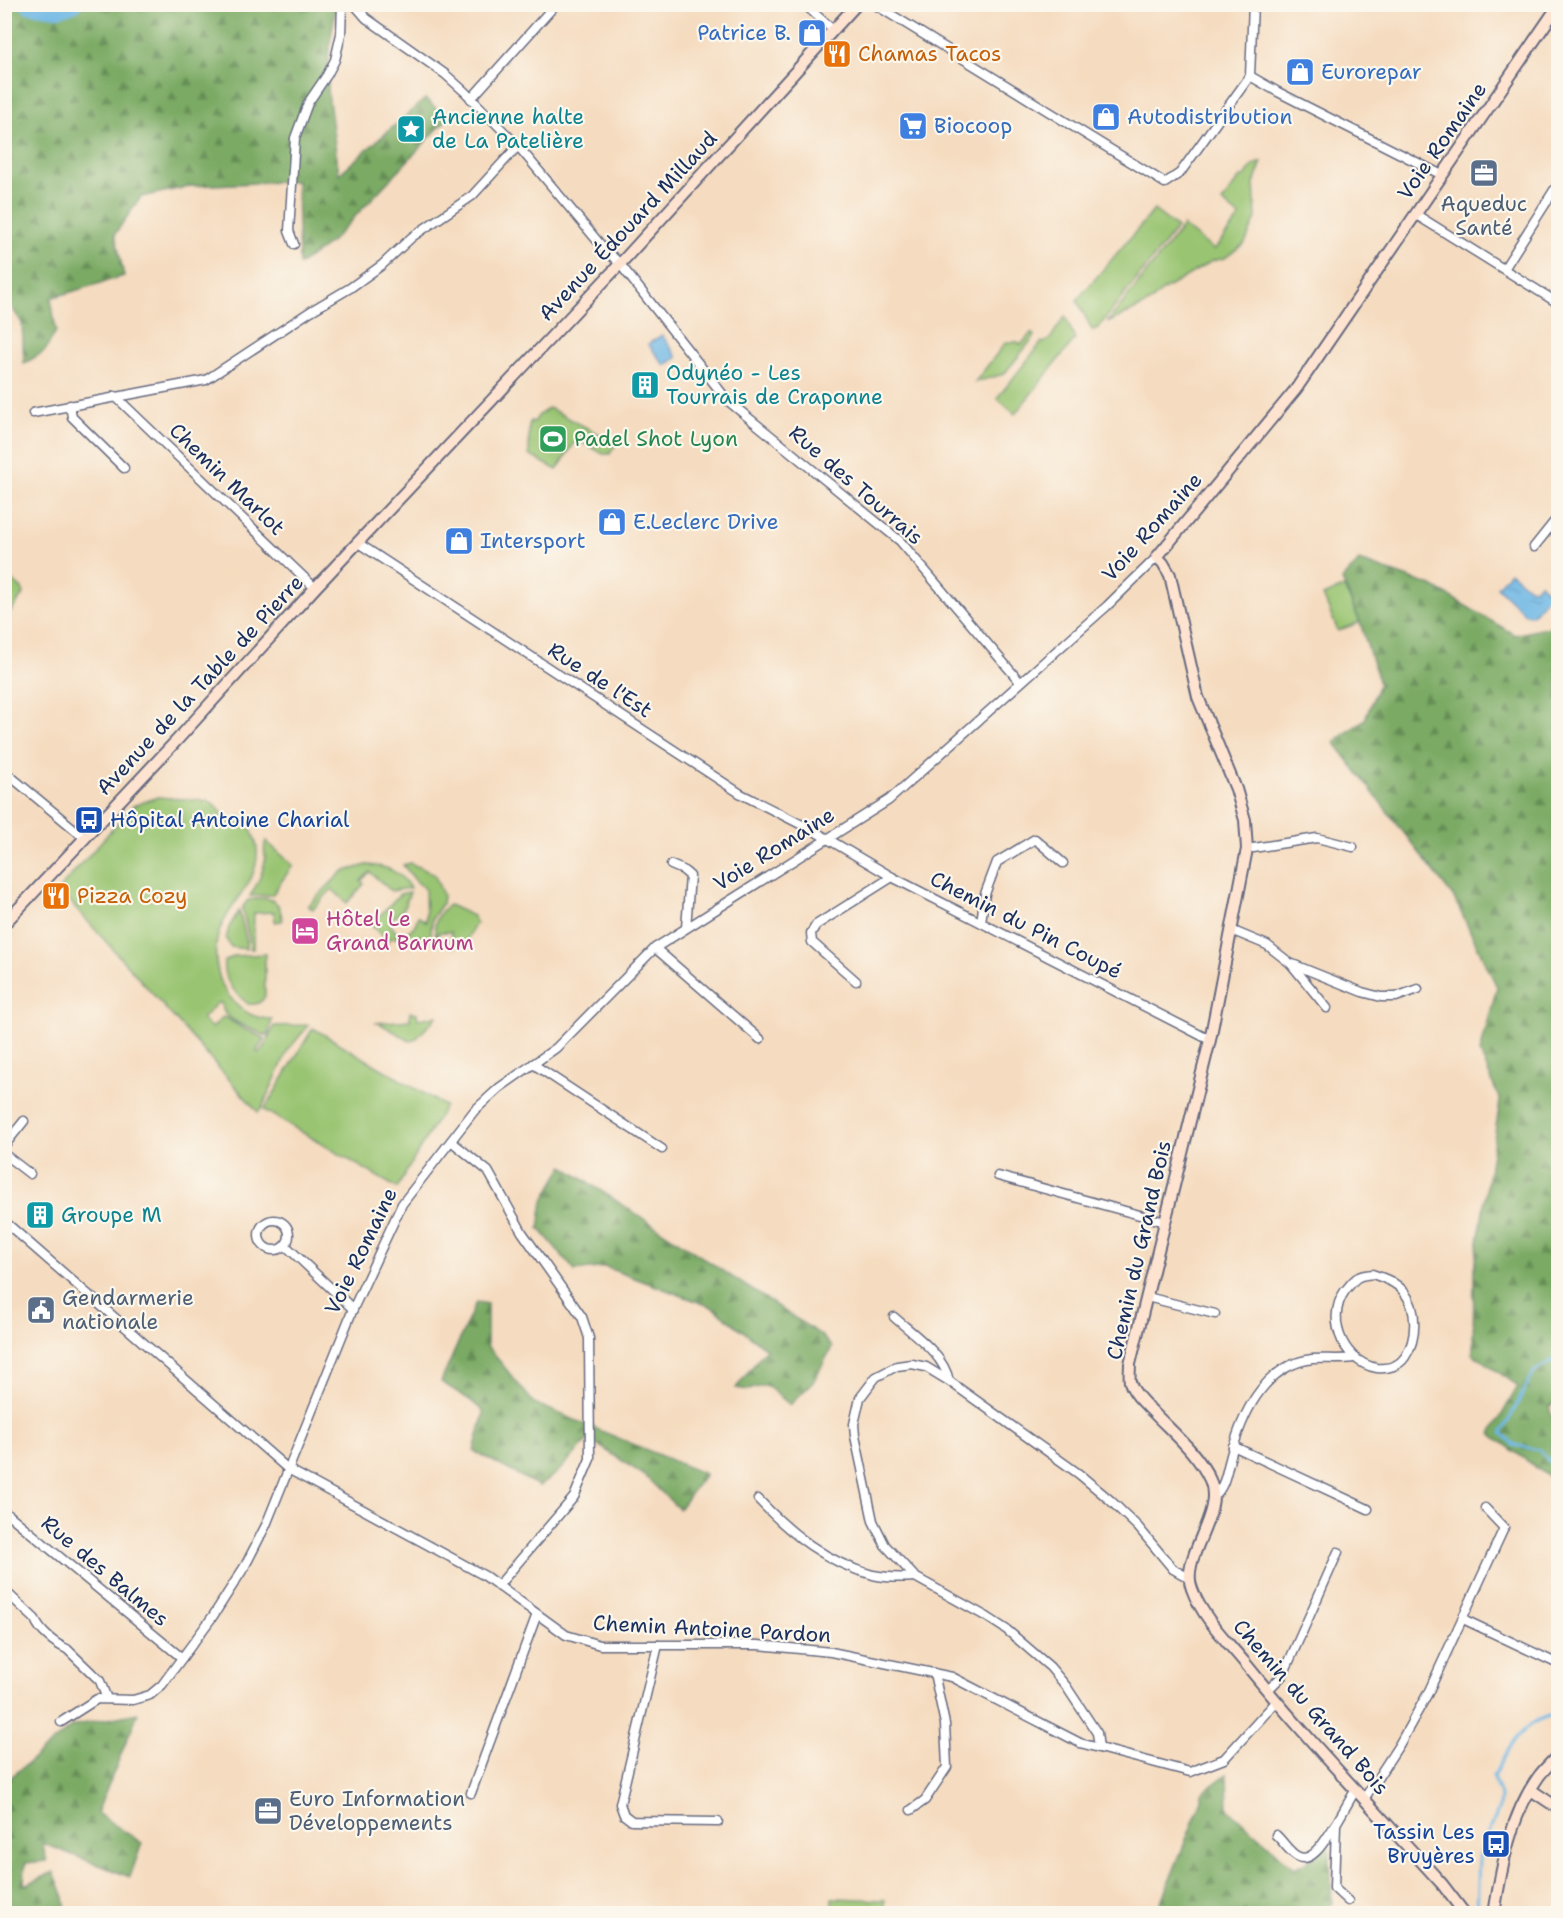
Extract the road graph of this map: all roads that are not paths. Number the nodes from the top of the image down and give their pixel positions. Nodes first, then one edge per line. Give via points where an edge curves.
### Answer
1 (342, 4) edge
2 (354, 4) edge
3 (556, 4) edge
4 (804, 4) edge
5 (857, 4) edge
6 (874, 4) edge
7 (1253, 4) edge
8 (1556, 6) edge
9 (833, 30) junction
10 (1250, 76) junction
11 (468, 96) junction
12 (518, 146) junction
13 (1442, 175) junction
14 (1558, 184) edge
15 (1415, 214) junction
16 (294, 244) dead end
17 (620, 264) junction
18 (1504, 269) junction
19 (1558, 303) edge
20 (115, 396) junction
21 (70, 405) junction
22 (33, 413) dead end
23 (124, 468) dead end
24 (424, 472) joint
25 (1558, 517) edge
26 (358, 543) junction
27 (1534, 547) dead end
28 (1156, 557) junction
29 (315, 588) junction
30 (1020, 682) junction
31 (4, 771) edge
32 (85, 838) junction
33 (826, 838) junction
34 (1353, 847) dead end
35 (1247, 849) junction
36 (1063, 863) dead end
37 (671, 865) dead end
38 (892, 877) junction
39 (981, 922) junction
40 (4, 924) edge
41 (686, 927) junction
42 (1231, 930) junction
43 (655, 948) junction
44 (1290, 963) junction
45 (856, 981) dead end
46 (1418, 988) dead end
47 (1327, 1008) dead end
48 (760, 1039) dead end
49 (1210, 1040) junction
50 (533, 1064) junction
51 (24, 1121) dead end
52 (451, 1141) junction
53 (4, 1146) edge
54 (662, 1149) dead end
55 (4, 1154) edge
56 (30, 1174) dead end
57 (998, 1176) dead end
58 (4, 1221) edge
59 (1165, 1222) junction
60 (285, 1245) dead end
61 (1147, 1297) junction
62 (352, 1309) junction
63 (1215, 1314) dead end
64 (894, 1317) dead end
65 (1353, 1358) junction
66 (949, 1381) junction
67 (1233, 1446) junction
68 (288, 1469) junction
69 (1214, 1496) junction
70 (758, 1499) dead end
71 (1485, 1508) dead end
72 (1368, 1509) dead end
73 (4, 1513) edge
74 (1338, 1552) dead end
75 (915, 1577) junction
76 (1189, 1578) junction
77 (498, 1586) junction
78 (4, 1590) edge
79 (537, 1614) junction
80 (1463, 1619) junction
81 (658, 1644) junction
82 (182, 1658) junction
83 (1554, 1662) dead end
84 (934, 1673) junction
85 (1267, 1691) junction
86 (107, 1699) junction
87 (1276, 1702) junction
88 (61, 1722) dead end
89 (1099, 1748) junction
90 (1558, 1755) edge
91 (1356, 1789) junction
92 (1531, 1790) junction
93 (471, 1793) dead end
94 (1364, 1799) junction
95 (1558, 1808) edge
96 (911, 1810) dead end
97 (718, 1822) dead end
98 (1336, 1824) junction
99 (1276, 1835) dead end
100 (1348, 1900) dead end
101 (1465, 1914) edge
102 (1494, 1914) edge

1 - 16 street via 335,60 308,103 295,138 289,231
2 - 11 street, Rue des Tourrais via 366,18 445,74
3 - 11 street
4 - 9 street
5 - 9 street, Avenue Édouard Millaud
6 - 10 street via 1165,183 1180,172
7 - 10 street
8 - 13 street, Voie Romaine
9 - 17 street, Avenue Édouard Millaud
10 - 13 street
11 - 12 street, Rue des Tourrais
12 - 17 street, Rue des Tourrais
12 - 20 street via 472,196 411,237 382,265 206,380
13 - 15 street, Voie Romaine
14 - 18 street
15 - 18 street
15 - 28 street, Voie Romaine via 1296,389
17 - 24 street, Avenue Édouard Millaud
17 - 30 street, Rue des Tourrais via 728,401 900,541
18 - 19 street
20 - 21 street
20 - 29 street, Chemin Marlot
21 - 22 street
21 - 23 street via 72,417
24 - 26 street, Avenue de la Table de Pierre
25 - 27 street
26 - 29 street, Avenue de la Table de Pierre
26 - 33 street, Rue de l'Est via 741,794
28 - 30 street, Voie Romaine
28 - 35 street, Chemin du Grand Bois via 1170,575 1198,697 1236,789 1245,820
29 - 32 street, Avenue de la Table de Pierre
30 - 33 street, Voie Romaine via 889,800
31 - 32 street
32 - 40 street, Avenue de la Table de Pierre
33 - 38 street, Chemin du Pin Coupé
33 - 41 street, Voie Romaine
34 - 35 street via 1317,838
35 - 42 street, Chemin du Grand Bois
36 - 39 street via 1035,839 997,862 985,894
37 - 41 street via 690,876
38 - 39 street, Chemin du Pin Coupé
38 - 45 street via 816,925 811,933 812,942
39 - 49 street, Chemin du Pin Coupé
41 - 43 street, Voie Romaine
42 - 44 street via 1267,945
42 - 49 street, Chemin du Grand Bois
43 - 48 street
43 - 50 street, Voie Romaine via 556,1048
44 - 46 street via 1381,997 1396,997
44 - 47 street
49 - 59 street, Chemin du Grand Bois
50 - 52 street, Voie Romaine via 489,1096
50 - 54 street
51 - 53 street
52 - 62 street, Voie Romaine via 402,1204
52 - 77 street via 488,1171 535,1252 582,1317 588,1338 590,1459 574,1497
55 - 56 street
57 - 59 street
58 - 68 street, Chemin Antoine Pardon
59 - 61 street, Chemin du Grand Bois
60 - 62 street
61 - 63 street
61 - 69 street, Chemin du Grand Bois via 1130,1364 1130,1382 1137,1395 1200,1462
62 - 68 street, Voie Romaine
64 - 66 street via 940,1360
65 - 65 street via 1365,1366 1384,1369 1401,1363 1410,1349 1415,1324 1411,1306 1404,1292 1388,1279 1372,1274 1358,1277 1345,1290 1337,1307 1342,1343
65 - 67 street via 1312,1359 1273,1376 1257,1392
66 - 75 street via 926,1367 897,1366 872,1382 856,1411 855,1436 877,1533
66 - 76 street via 1079,1474 1138,1527 1173,1569
67 - 69 street via 1221,1490
67 - 72 street
68 - 77 street, Chemin Antoine Pardon
68 - 82 street, Voie Romaine via 245,1566
69 - 76 street
70 - 75 street via 792,1533 830,1557 874,1575
71 - 80 street via 1504,1528
73 - 82 street, Rue des Balmes
74 - 85 street via 1283,1675
75 - 89 street via 987,1617 1050,1667 1097,1733
76 - 85 street, Chemin du Grand Bois via 1206,1616
77 - 79 street, Chemin Antoine Pardon
78 - 86 street via 100,1681
79 - 81 street, Chemin Antoine Pardon via 566,1635 600,1646
79 - 93 street
80 - 83 street
80 - 94 street via 1428,1693
81 - 84 street, Chemin Antoine Pardon via 758,1645 831,1652
81 - 97 street via 620,1804 624,1815 632,1821
82 - 86 street, Voie Romaine via 150,1695 133,1700
84 - 89 street, Chemin Antoine Pardon via 952,1677 1080,1743
84 - 96 street via 945,1724 947,1767 926,1800
85 - 87 street, Chemin du Grand Bois
86 - 88 street, Voie Romaine via 97,1699
87 - 89 street, Chemin Antoine Pardon via 1224,1758 1190,1772
87 - 91 street, Chemin du Grand Bois
90 - 92 street
91 - 94 street, Chemin du Grand Bois
91 - 98 street
92 - 95 street
92 - 102 street via 1515,1821 1503,1860
94 - 101 street, Chemin du Grand Bois
98 - 99 street via 1309,1857 1296,1856
98 - 100 street via 1334,1888

